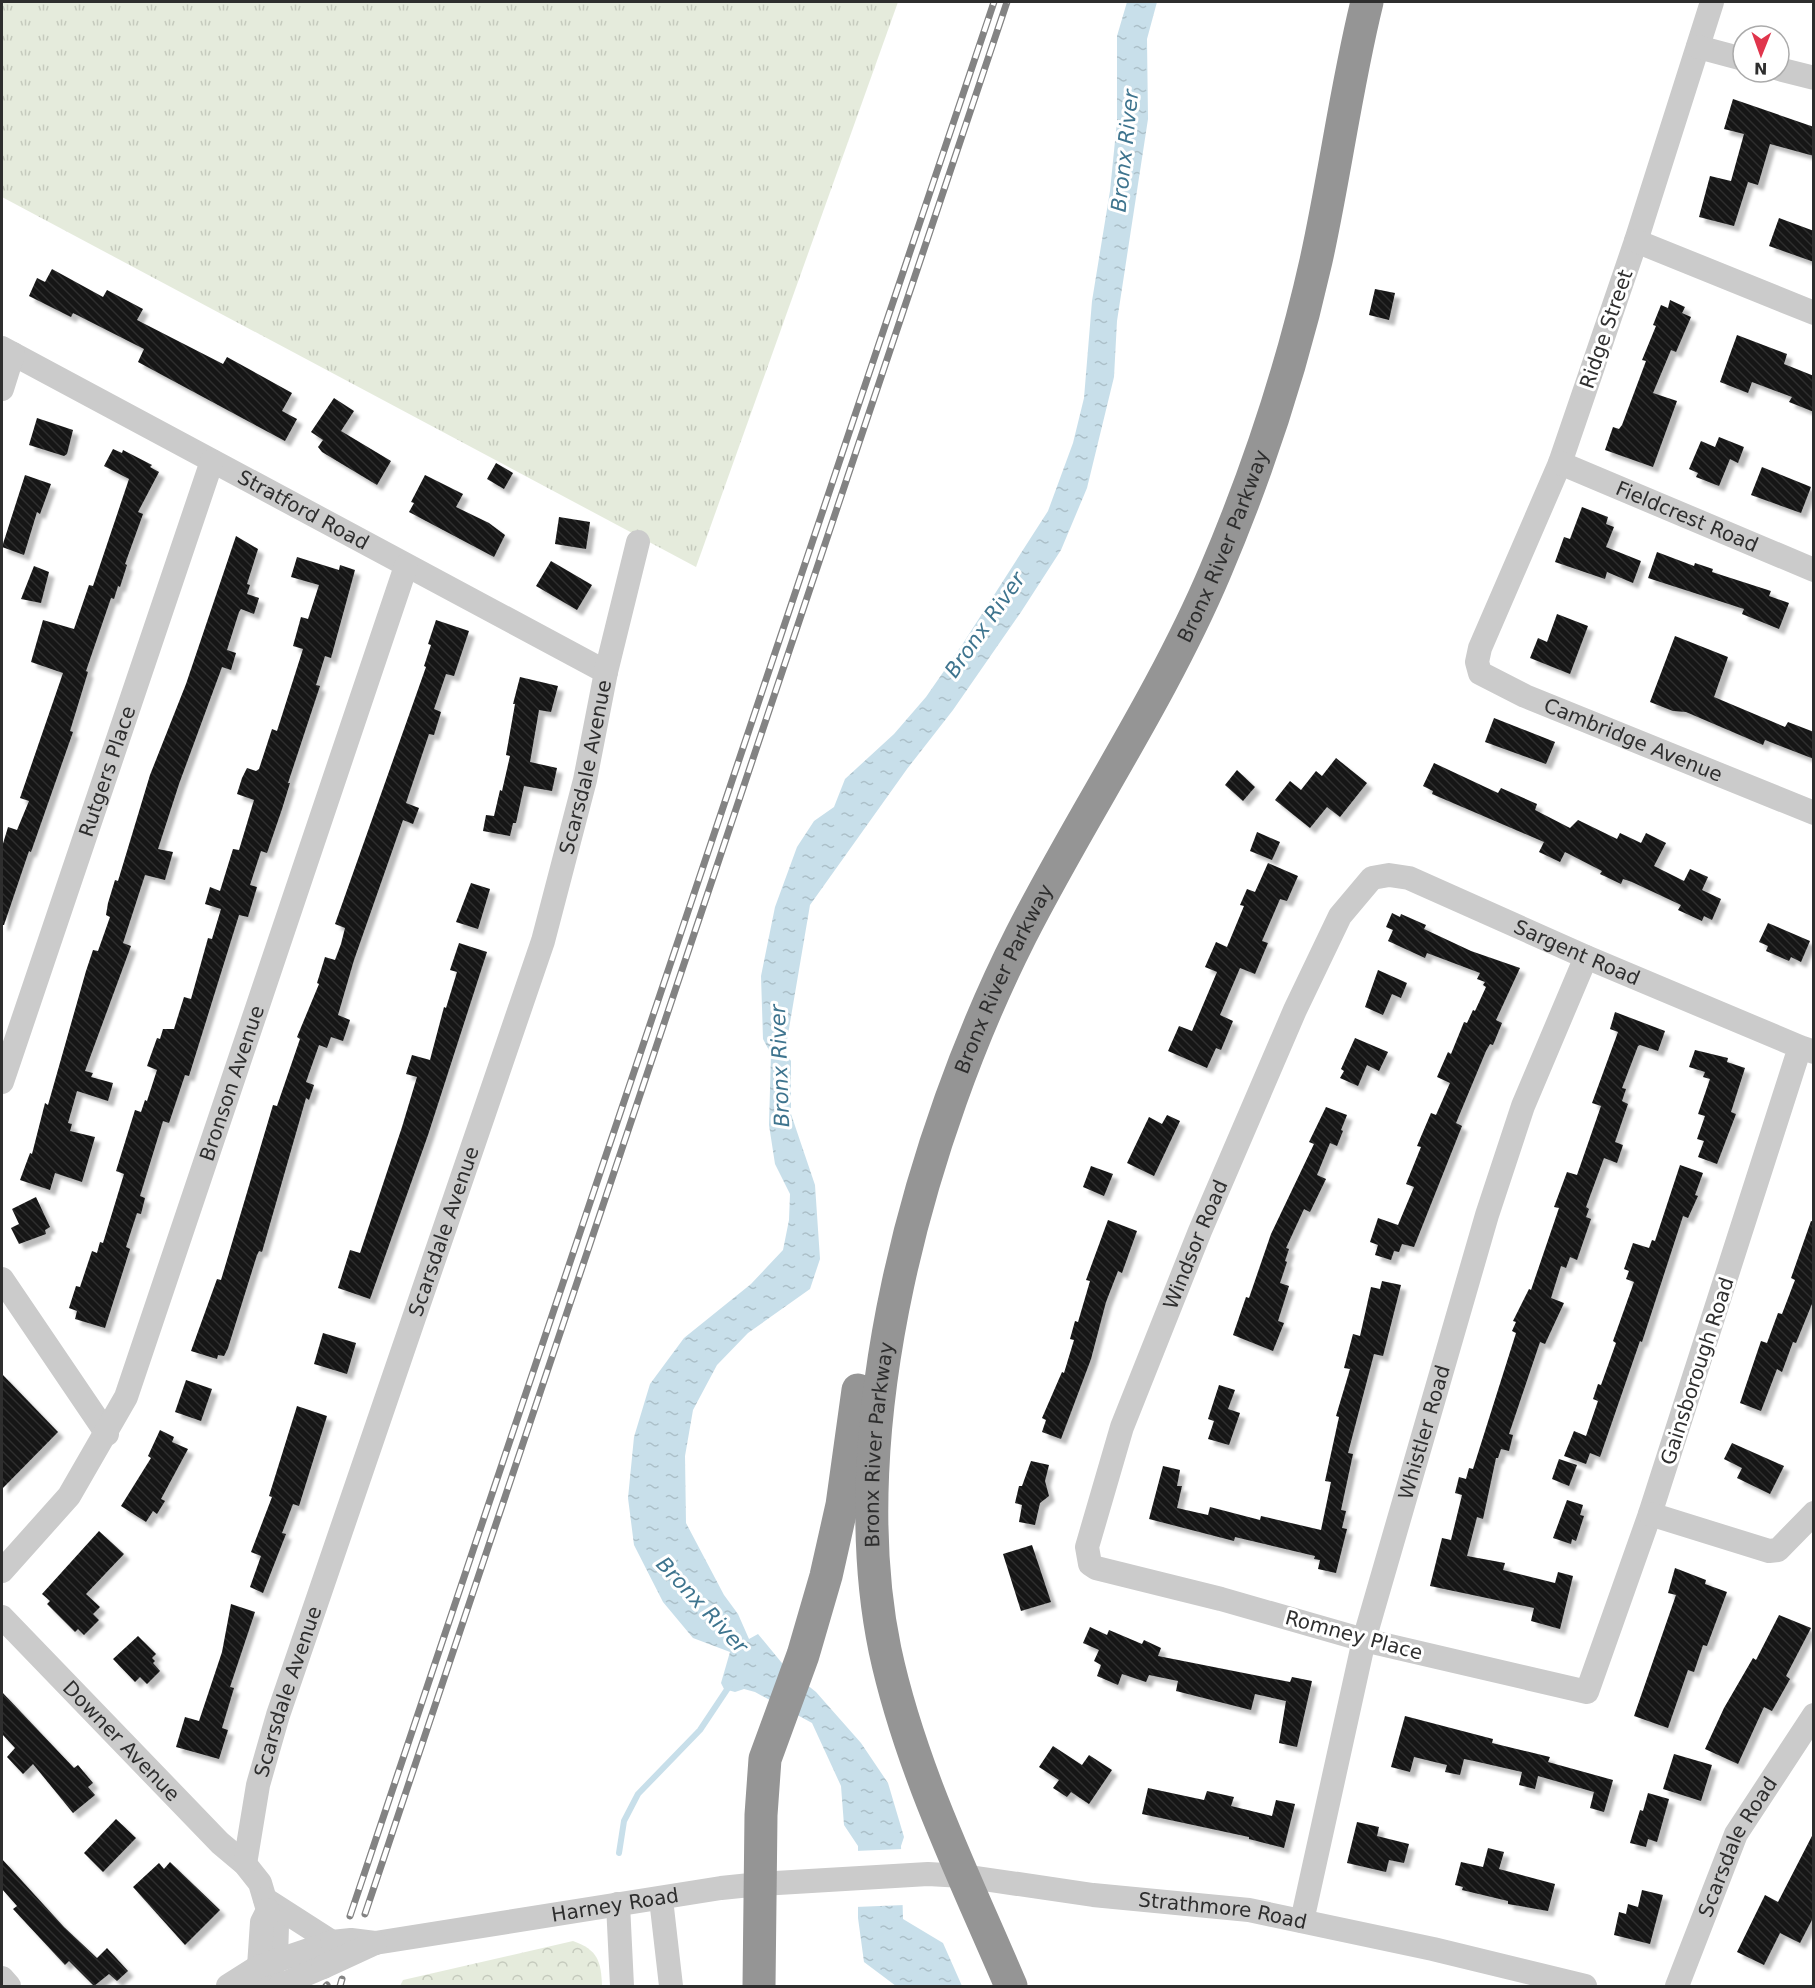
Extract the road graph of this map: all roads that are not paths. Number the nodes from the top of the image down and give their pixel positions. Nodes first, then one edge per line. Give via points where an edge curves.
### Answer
1 (1344, 2) edge
2 (1367, 2) edge
3 (1712, 2) edge
4 (1698, 47) junction
5 (1731, 56) edge
6 (1791, 72) edge
7 (1814, 78) edge
8 (1636, 241) junction
9 (1814, 313) edge
10 (7, 351) edge
11 (2, 388) edge
12 (212, 461) junction
13 (1560, 463) junction
14 (638, 542) dead end
15 (406, 566) junction
16 (1814, 570) edge
17 (1480, 648) joint
18 (606, 672) junction
19 (1814, 813) edge
20 (1348, 906) joint
21 (1586, 957) junction
22 (1807, 1049) edge
23 (2, 1082) edge
24 (2, 1280) edge
25 (107, 1434) junction
26 (1650, 1514) junction
27 (1814, 1514) edge
28 (2, 1571) edge
29 (1122, 1575) joint
30 (2, 1617) edge
31 (1364, 1640) junction
32 (1587, 1692) joint
33 (1814, 1715) edge
34 (245, 1864) junction
35 (963, 1876) junction
36 (855, 1879) joint
37 (760, 1884) junction
38 (662, 1899) junction
39 (266, 1904) junction
40 (618, 1904) junction
41 (1302, 1921) junction
42 (332, 1942) junction
43 (384, 1942) junction
44 (264, 1975) edge
45 (2, 1978) edge
46 (9, 1986) edge
47 (228, 1986) edge
48 (279, 1986) edge
49 (622, 1986) edge
50 (671, 1986) edge
51 (759, 1986) edge
52 (1011, 1986) edge
53 (1585, 1986) edge
54 (1677, 1986) edge

1 - 37 highway, Bronx River Parkway via 1287,293 1233,468 1158,640 982,964 922,1121 876,1283 835,1541 819,1603 769,1744 763,1772
2 - 35 highway, Bronx River Parkway via 1311,282 1266,442 1221,559 1183,642 1037,905 989,1003 939,1141 897,1294 885,1356 873,1466 872,1541 878,1608 902,1714
3 - 4 street, Ridge Street
4 - 5 street
4 - 8 street, Ridge Street
6 - 7 street
8 - 9 street
8 - 13 street, Ridge Street
10 - 11 street
10 - 12 street, Stratford Road
12 - 15 street, Stratford Road
12 - 23 street, Rutgers Place
13 - 16 street, Fieldcrest Road
13 - 17 street, Ridge Street
14 - 18 street, Scarsdale Avenue
15 - 18 street, Stratford Road
15 - 25 street, Bronson Avenue via 139,1366
17 - 19 street, Cambridge Avenue via 1480,673 1525,696
18 - 34 street, Scarsdale Avenue via 585,780 543,941 278,1715 258,1785
20 - 21 street, Sargent Road via 1372,878 1409,878
20 - 29 street, Windsor Road via 1295,1010 1200,1231 1122,1427 1088,1546 1090,1564
21 - 22 street, Sargent Road
21 - 31 street, Whistler Road via 1523,1106 1487,1215
22 - 26 street, Gainsborough Road
24 - 25 street
25 - 28 street, Bronson Avenue via 69,1496
26 - 27 street via 1769,1551 1778,1550
26 - 32 street, Gainsborough Road
29 - 31 street, Romney Place
30 - 34 street, Downer Avenue via 220,1843
31 - 32 street, Romney Place
31 - 41 street, Whistler Road
33 - 54 street, Scarsdale Road via 1737,1834
34 - 39 street via 260,1883
35 - 36 street, Strathmore Road
35 - 41 street, Strathmore Road via 1093,1896 1249,1910
35 - 52 highway, Bronx River Parkway
36 - 37 street, Harney Road
37 - 38 street, Harney Road
37 - 51 highway, Bronx River Parkway
38 - 40 street, Harney Road
38 - 50 street
39 - 42 street
39 - 44 street via 277,1925
40 - 43 street, Harney Road
40 - 49 street
41 - 53 street, Strathmore Road
42 - 43 street, Harney Road, bridge
42 - 44 street, Harney Road
43 - 48 street, Harney Road, bridge
44 - 47 street, Harney Road
45 - 46 street

